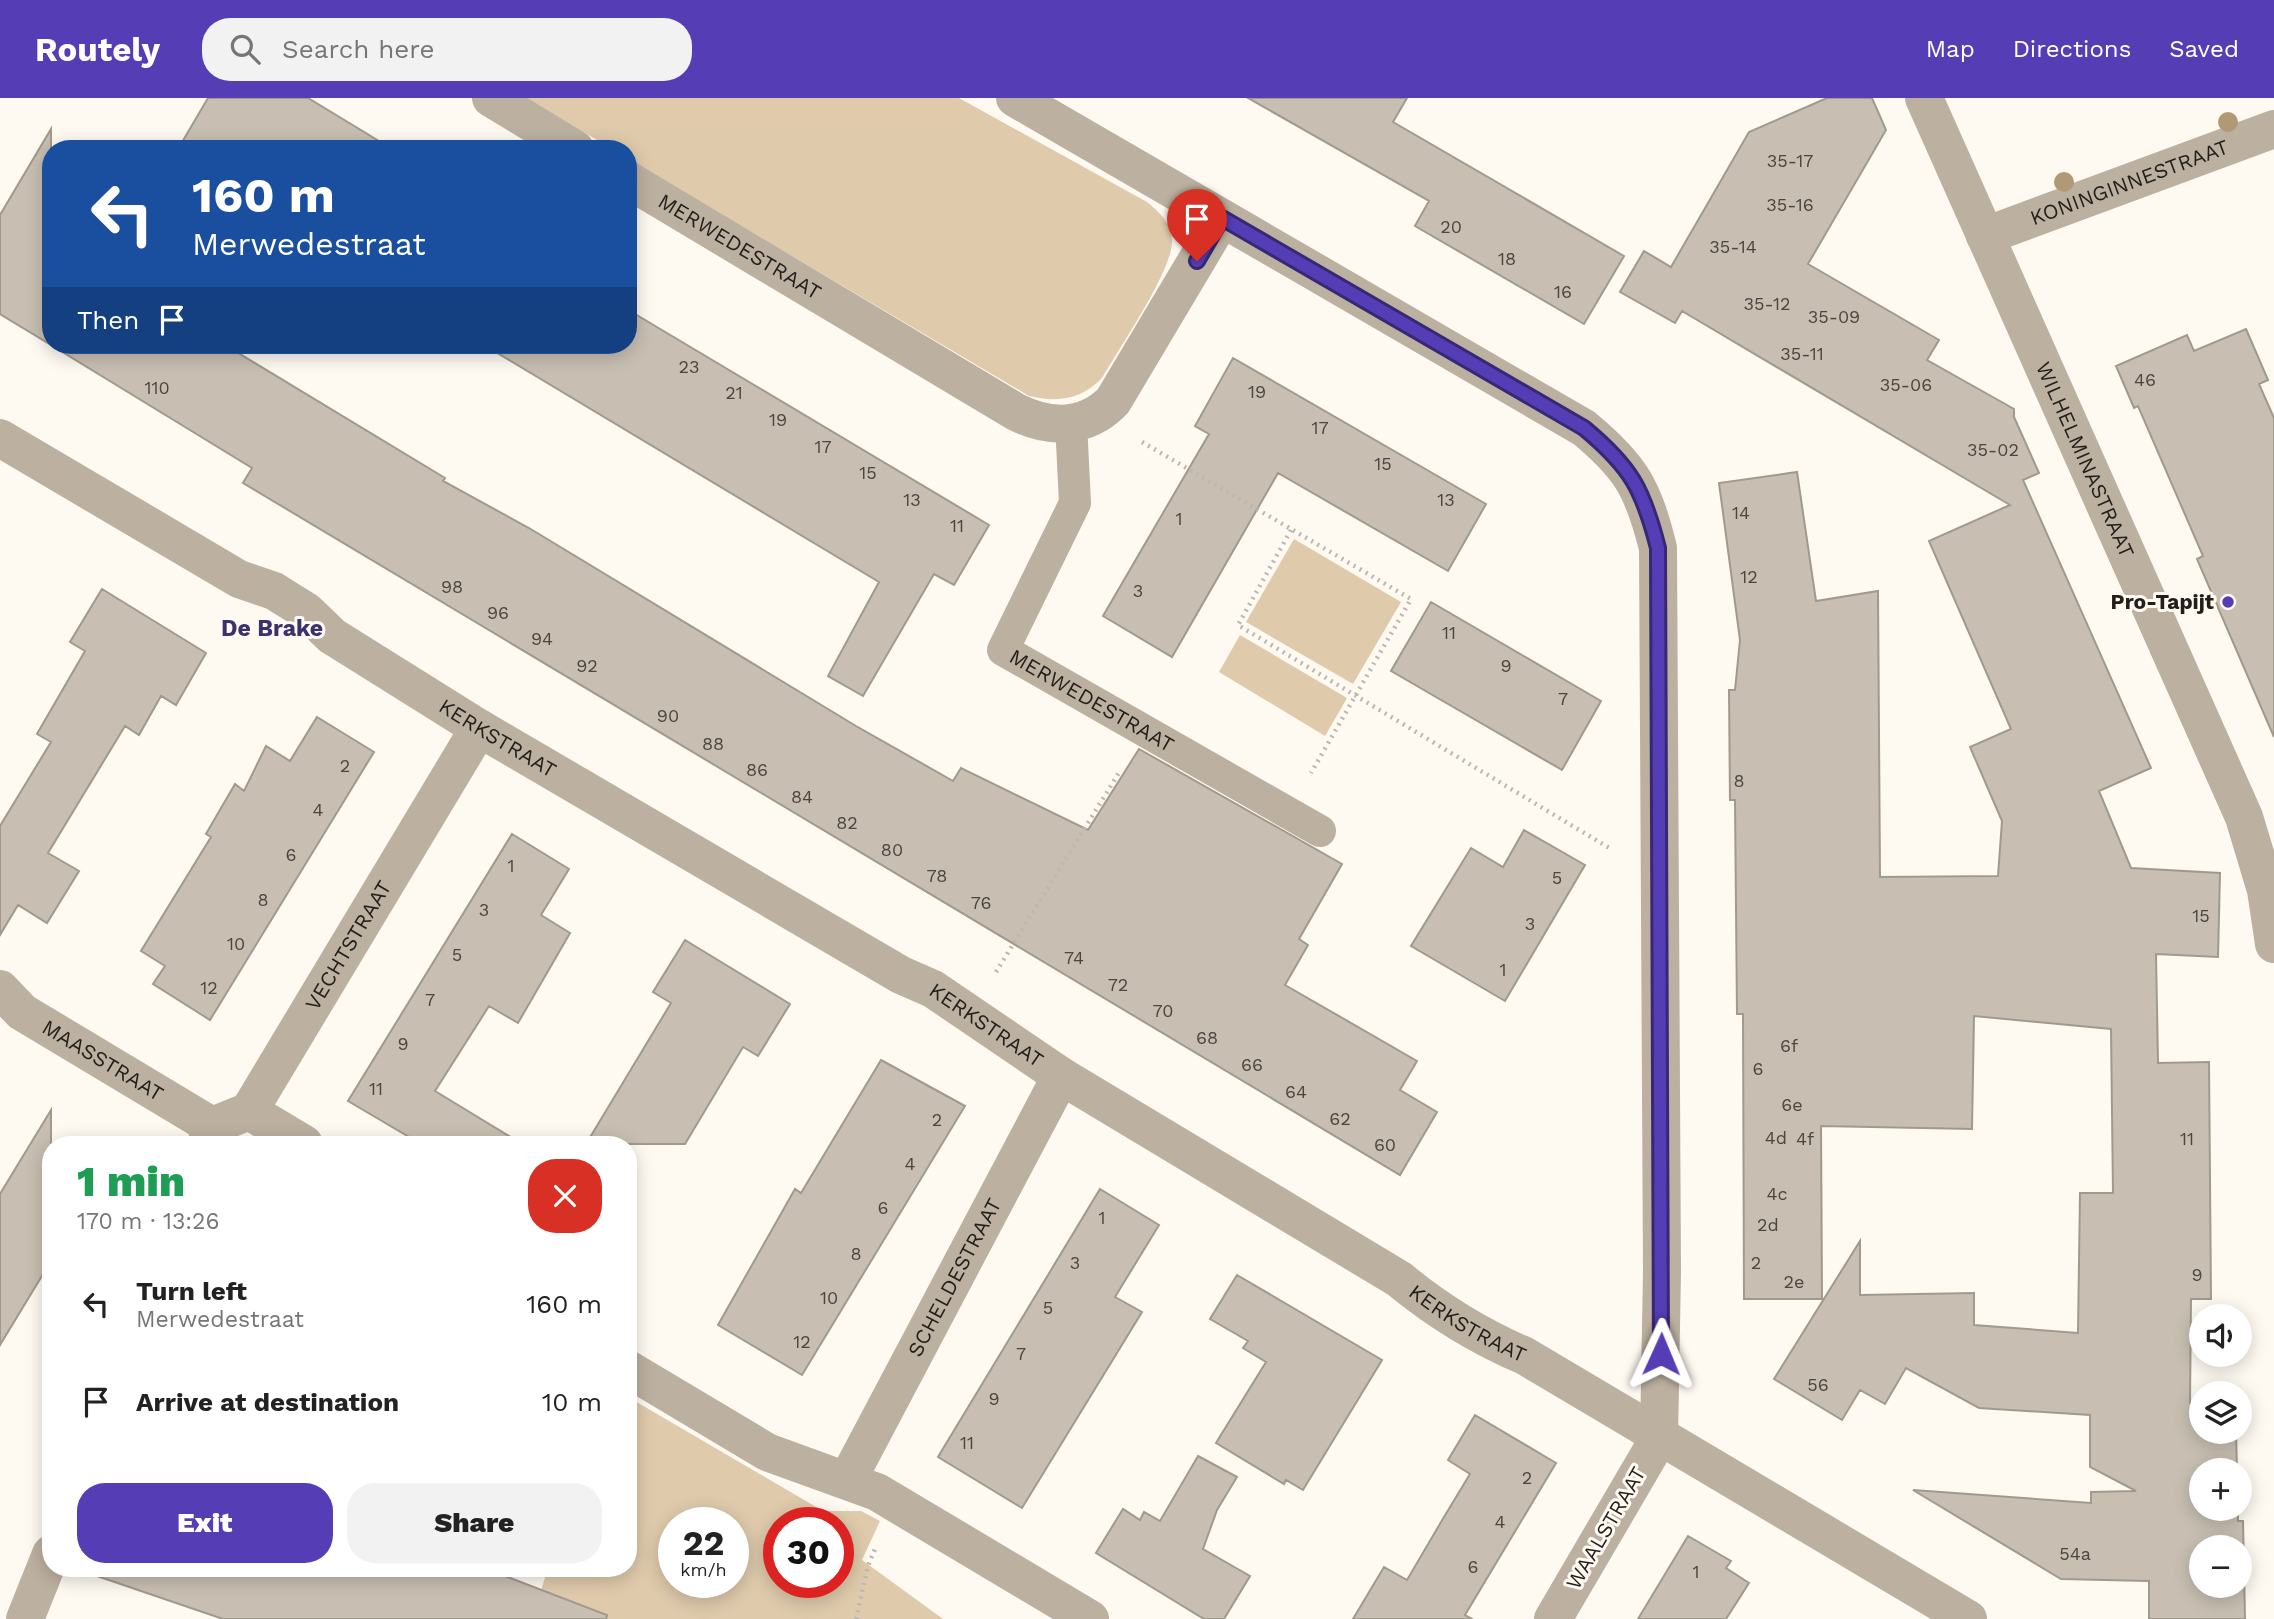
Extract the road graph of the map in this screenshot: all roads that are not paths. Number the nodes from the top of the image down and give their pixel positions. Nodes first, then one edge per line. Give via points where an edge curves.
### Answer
1 (491, 98) edge
2 (1015, 98) edge
3 (1924, 98) edge
4 (2274, 130) edge
5 (561, 140) edge
6 (637, 185) edge
7 (1222, 218) junction
8 (1985, 236) junction
9 (1086, 418) junction
10 (0, 438) edge
11 (479, 728) junction
12 (2259, 813) edge
13 (1320, 831) dead end
14 (2274, 944) edge
15 (0, 989) edge
16 (1061, 1076) junction
17 (249, 1111) junction
18 (209, 1135) edge
19 (290, 1136) edge
20 (637, 1374) edge
21 (1659, 1438) junction
22 (862, 1485) junction
23 (42, 1569) edge
24 (17, 1610) edge
25 (1090, 1619) edge
26 (1553, 1619) edge
27 (1968, 1619) edge

1 - 5 street
2 - 7 street
3 - 8 street, WILHELMINASTRAAT
4 - 8 street, KONINGINNESTRAAT
6 - 9 street, MERWEDESTRAAT via 1033,421 1052,424
7 - 9 street via 1122,388
7 - 21 street via 1584,428 1612,451 1635,480 1649,513 1658,548
8 - 12 street, WILHELMINASTRAAT
9 - 13 lane, MERWEDESTRAAT via 1075,503 1003,650
10 - 11 street, KERKSTRAAT via 239,579 306,611 332,636
11 - 16 street, KERKSTRAAT via 901,975 933,989
11 - 17 street, VECHTSTRAAT
12 - 14 street, WILHELMINASTRAAT
15 - 18 street, MAASSTRAAT via 29,1017
16 - 21 street, KERKSTRAAT via 1399,1279 1481,1337 1525,1356
16 - 22 street, SCHELDESTRAAT
17 - 18 street
17 - 19 street
20 - 22 street via 767,1452
21 - 26 street, WAALSTRAAT
21 - 27 street, KERKSTRAAT
22 - 25 street
23 - 24 street

